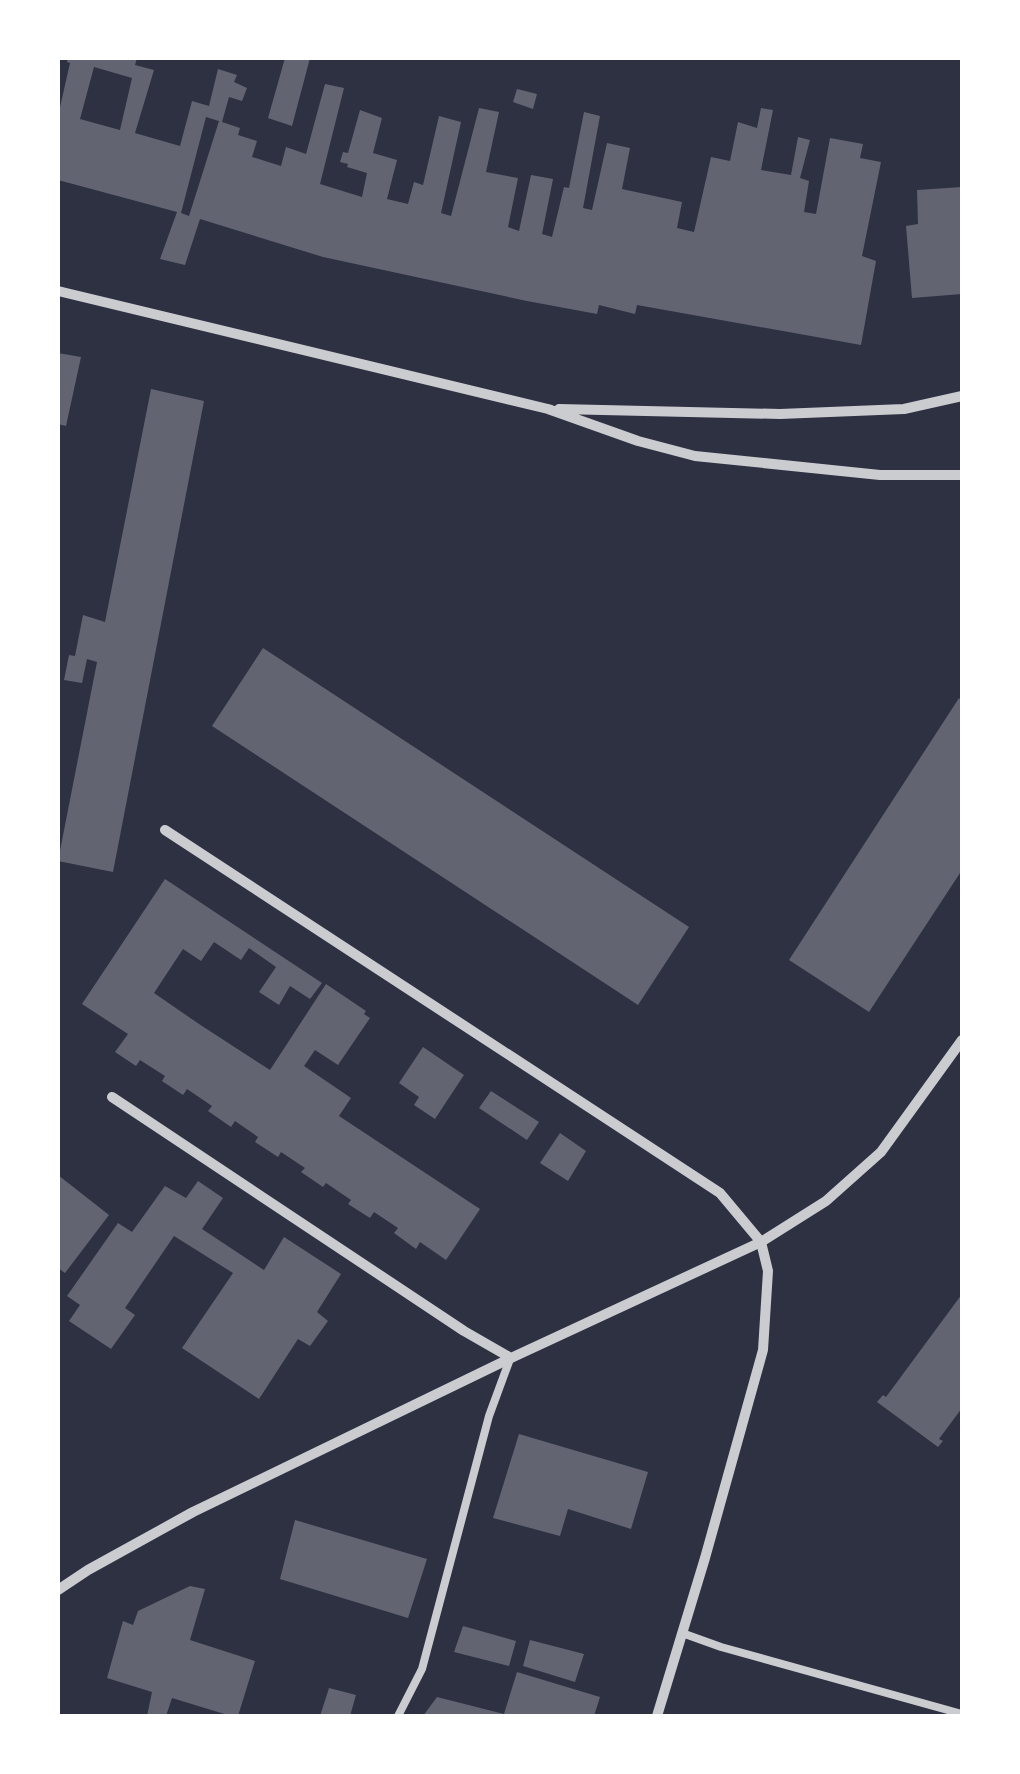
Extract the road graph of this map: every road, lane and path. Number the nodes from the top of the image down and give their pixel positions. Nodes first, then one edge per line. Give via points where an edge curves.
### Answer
1 (58, 291) edge
2 (962, 396) edge
3 (548, 409) junction
4 (962, 475) edge
5 (166, 830) dead end
6 (962, 1040) edge
7 (112, 1096) dead end
8 (761, 1242) junction
9 (510, 1358) junction
10 (58, 1590) edge
11 (682, 1633) junction
12 (962, 1714) edge
13 (398, 1716) edge
14 (657, 1716) edge

1 - 3 street
2 - 3 street via 904,409 780,414
3 - 4 street via 695,456
5 - 8 street via 720,1193
6 - 8 street via 881,1152 826,1201
7 - 9 street
8 - 9 street
8 - 11 street via 768,1271 763,1350
9 - 10 street via 193,1512
9 - 13 lane via 422,1669
11 - 12 lane
11 - 14 street

